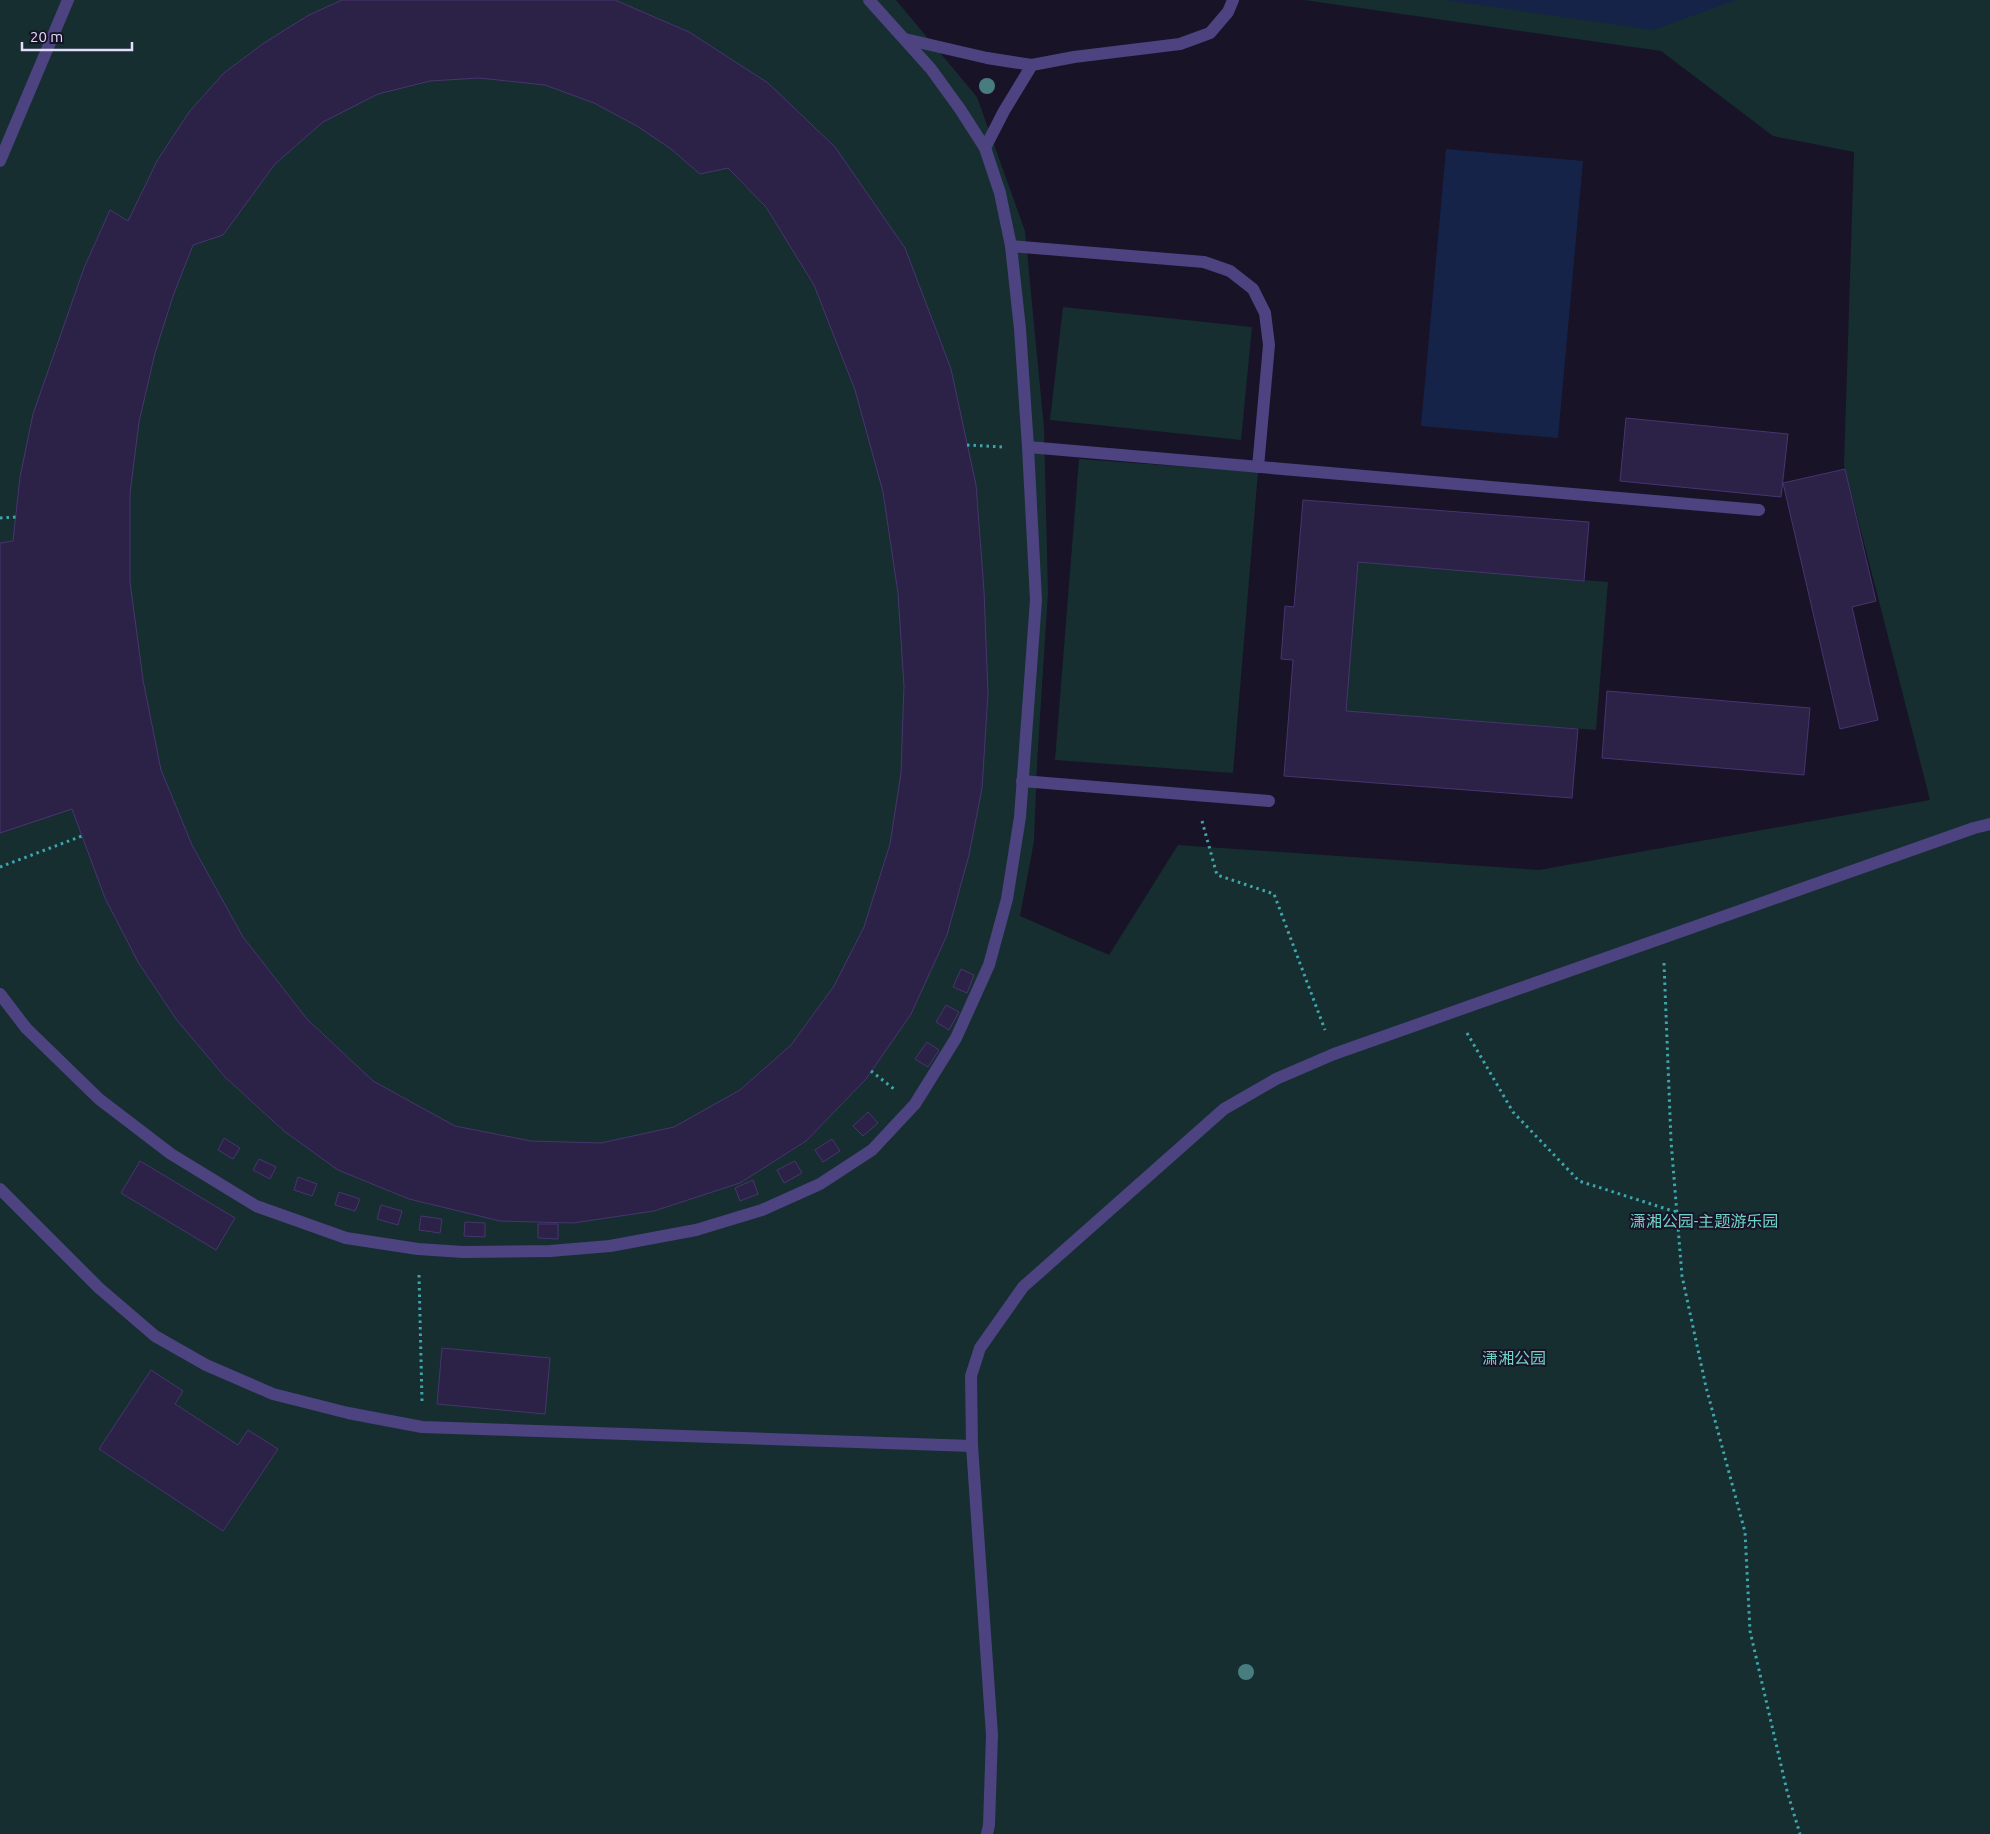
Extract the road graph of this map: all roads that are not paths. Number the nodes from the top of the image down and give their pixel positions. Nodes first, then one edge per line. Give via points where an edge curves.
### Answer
1 (68, 0) edge
2 (869, 0) edge
3 (1233, 0) edge
4 (905, 39) junction
5 (1032, 65) junction
6 (985, 148) junction
7 (0, 161) edge
8 (1011, 246) junction
9 (1028, 447) junction
10 (1258, 467) junction
11 (1759, 510) dead end
12 (1022, 781) junction
13 (1269, 801) dead end
14 (1990, 824) edge
15 (0, 994) edge
16 (0, 1189) edge
17 (972, 1446) junction
18 (987, 1834) edge

1 - 7 street
2 - 4 street
3 - 5 street via 1228,12 1210,34 1180,44
4 - 5 street
4 - 6 street via 932,69
5 - 6 street
6 - 8 street via 1000,192
8 - 9 street
8 - 10 street via 1204,262 1230,272 1253,289 1265,313 1269,345
9 - 10 street
9 - 12 street via 1036,600
10 - 11 street
12 - 13 street
12 - 15 street via 1020,817 1007,899 989,965 956,1038 915,1104 872,1150 820,1184 762,1210 696,1230 610,1246 558,1250 463,1252 346,1238 256,1206 180,1160 99,1099 26,1028
14 - 17 street via 1334,1054 1276,1079 1224,1109 1023,1287 980,1348 971,1376
16 - 17 street via 98,1288 155,1336 206,1365 273,1394 422,1427
17 - 18 street via 992,1735

